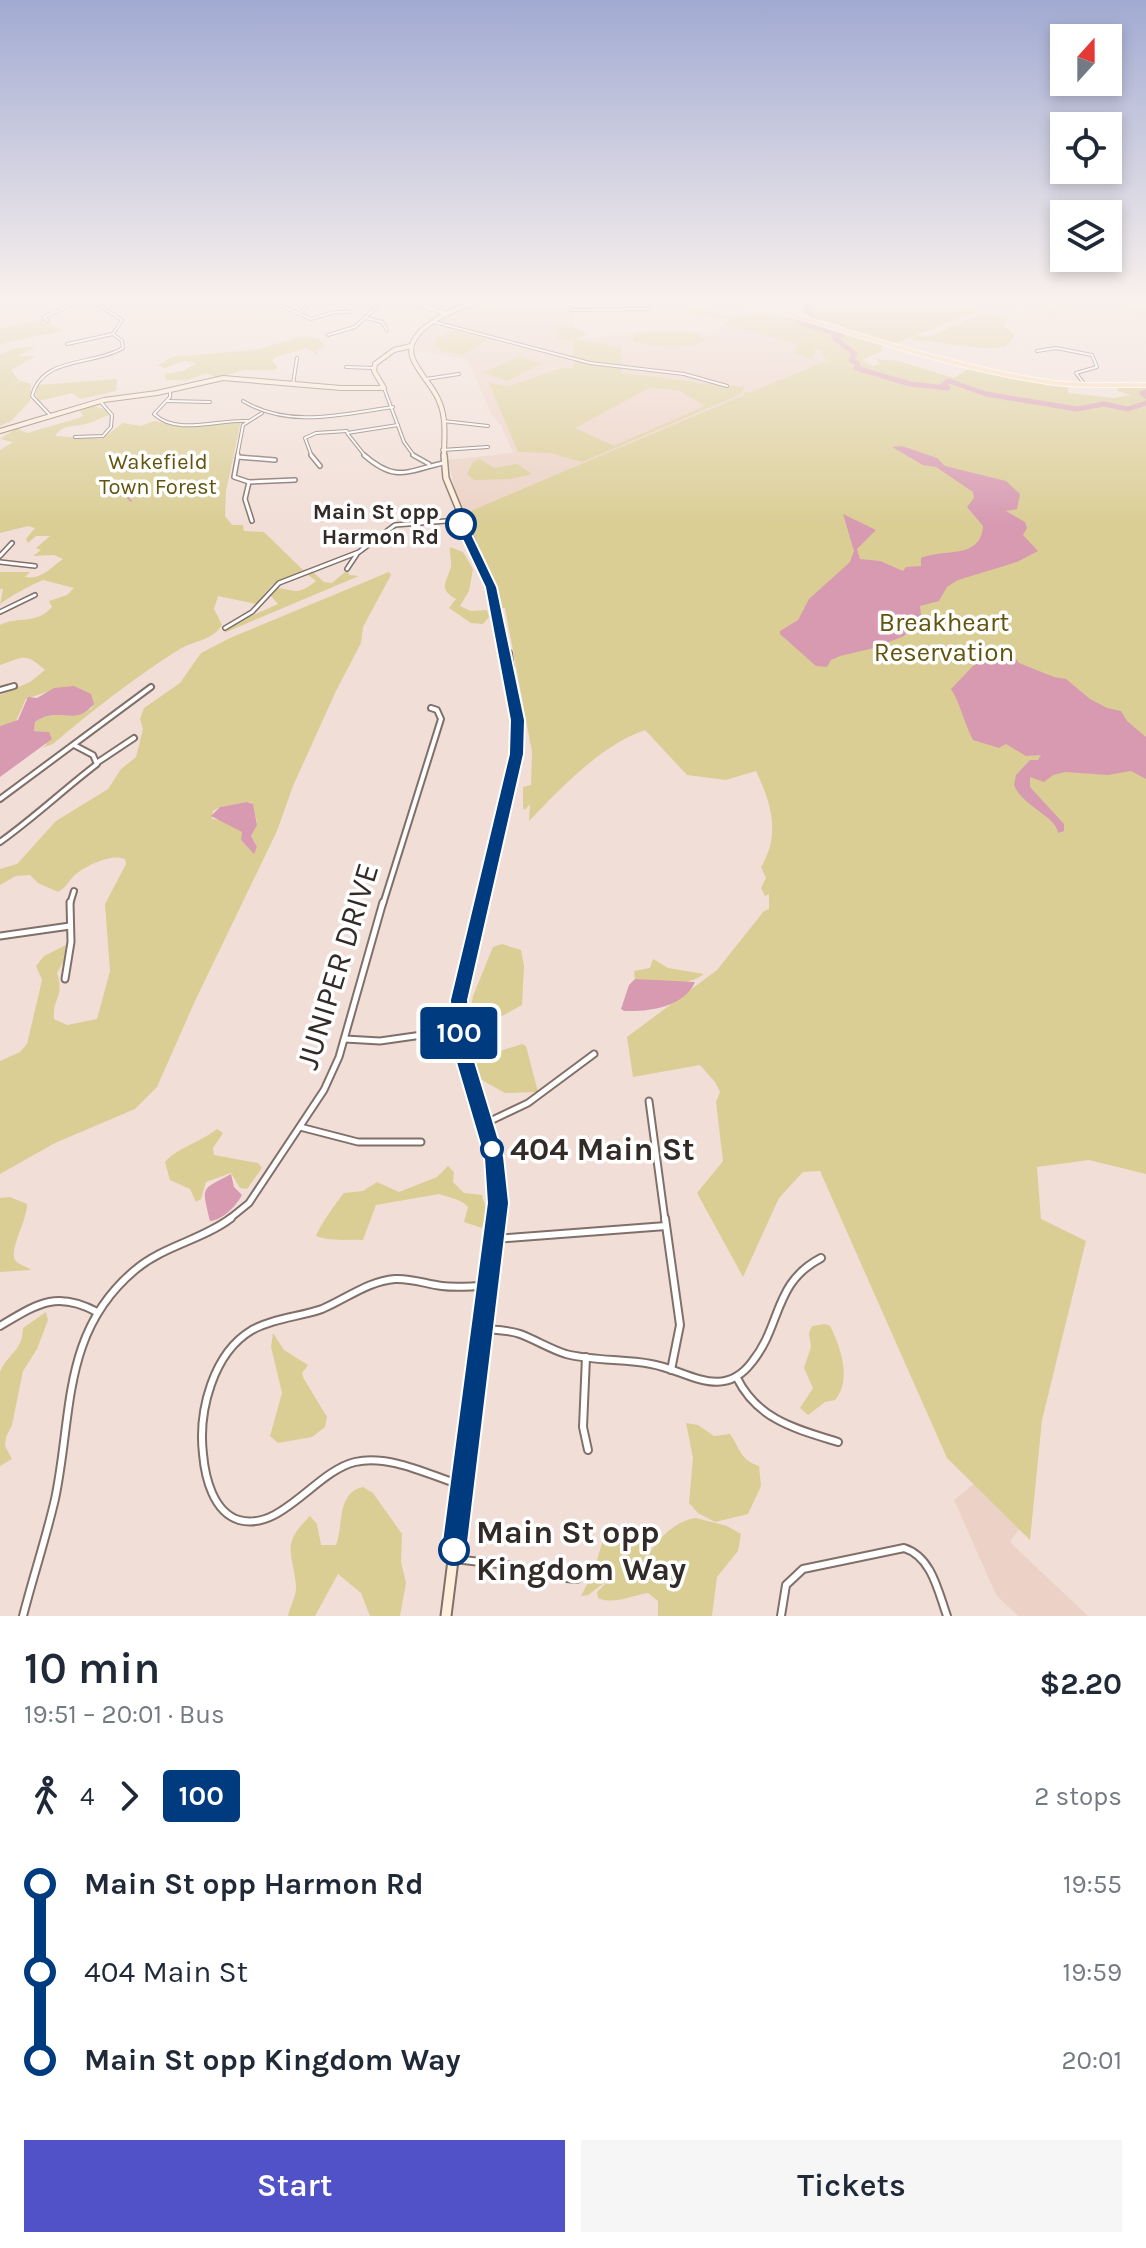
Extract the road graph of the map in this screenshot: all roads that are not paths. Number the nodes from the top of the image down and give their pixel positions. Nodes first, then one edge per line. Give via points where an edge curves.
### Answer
1 (46, 374) edge
2 (294, 374) edge
3 (377, 374) edge
4 (423, 374) edge
5 (456, 374) edge
6 (695, 374) edge
7 (1013, 374) edge
8 (1077, 374) edge
9 (426, 379) junction
10 (293, 384) junction
11 (1085, 385) junction
12 (1146, 385) edge
13 (727, 386) dead end
14 (384, 388) junction
15 (170, 391) junction
16 (100, 401) junction
17 (167, 401) junction
18 (243, 401) dead end
19 (210, 402) dead end
20 (393, 407) junction
21 (262, 413) junction
22 (51, 416) junction
23 (248, 421) junction
24 (443, 421) junction
25 (398, 425) junction
26 (488, 426) dead end
27 (0, 431) edge
28 (347, 431) junction
29 (75, 437) dead end
30 (488, 447) dead end
31 (442, 450) junction
32 (238, 457) junction
33 (275, 460) dead end
34 (429, 465) junction
35 (443, 465) junction
36 (320, 466) dead end
37 (295, 480) dead end
38 (249, 482) junction
39 (459, 520) junction
40 (252, 521) dead end
41 (12, 543) dead end
42 (359, 552) junction
43 (0, 559) edge
44 (35, 566) dead end
45 (347, 569) dead end
46 (35, 595) dead end
47 (0, 612) edge
48 (225, 628) dead end
49 (14, 686) dead end
50 (151, 687) dead end
51 (0, 690) edge
52 (431, 708) dead end
53 (134, 738) dead end
54 (73, 744) junction
55 (98, 762) junction
56 (0, 799) edge
57 (0, 842) edge
58 (74, 891) dead end
59 (70, 926) junction
60 (0, 936) edge
61 (65, 979) dead end
62 (459, 1030) junction
63 (345, 1039) junction
64 (594, 1054) dead end
65 (649, 1101) dead end
66 (484, 1124) junction
67 (300, 1127) junction
68 (421, 1142) dead end
69 (666, 1226) junction
70 (495, 1239) junction
71 (821, 1258) dead end
72 (489, 1287) junction
73 (97, 1312) junction
74 (0, 1326) edge
75 (484, 1329) junction
76 (586, 1357) junction
77 (671, 1370) junction
78 (737, 1378) junction
79 (838, 1442) dead end
80 (588, 1450) dead end
81 (463, 1486) junction
82 (453, 1559) junction
83 (577, 1579) dead end
84 (23, 1616) edge
85 (446, 1616) edge
86 (781, 1616) edge
87 (947, 1616) edge

1 - 22 street via 35,382 32,396
2 - 10 street
3 - 14 main road
4 - 9 main road
5 - 9 street
6 - 13 street
7 - 11 main road
8 - 11 street
9 - 24 main road
10 - 14 main road
10 - 15 main road via 228,378
11 - 12 main road
14 - 20 street
15 - 16 main road
15 - 17 street
16 - 22 main road
16 - 29 street via 112,415 110,428 103,436
17 - 19 street
17 - 23 street via 154,415 167,423
18 - 21 street
20 - 21 street via 296,418
20 - 25 street
21 - 23 street
22 - 27 main road
23 - 32 street
24 - 26 street
24 - 31 main road
25 - 28 street
25 - 34 street via 407,451
28 - 34 street via 358,449 389,472 411,473
28 - 36 street via 304,439
30 - 31 street
31 - 35 main road
32 - 33 street
32 - 38 street via 234,477
34 - 35 street
35 - 39 main road
37 - 38 street
38 - 40 street via 245,499
39 - 42 street via 396,525
39 - 62 main road via 491,587 518,720 516,754 460,996
41 - 43 street
42 - 45 street
42 - 48 street via 279,583 252,612
43 - 44 street
46 - 47 street
49 - 51 street
50 - 54 street
52 - 63 street, JUNIPER DRIVE via 441,719
53 - 55 street
54 - 55 street
54 - 56 street
55 - 57 street
58 - 59 street
59 - 60 street
59 - 61 street
62 - 63 street via 380,1041
62 - 66 main road
63 - 67 street, JUNIPER DRIVE via 333,1074
64 - 66 street via 528,1106
65 - 69 street
66 - 70 main road via 497,1178
67 - 68 street via 352,1142
67 - 73 street, JUNIPER DRIVE via 244,1208 142,1265
69 - 70 street
69 - 77 street via 680,1325
70 - 72 main road
71 - 78 street via 791,1281 763,1349
72 - 75 main road
72 - 81 street via 385,1280 323,1308 255,1328 237,1342 217,1373 202,1422 210,1489 216,1503 240,1520 272,1518 319,1480 354,1462 369,1460
73 - 74 street via 75,1300 57,1299
73 - 84 street, JUNIPER DRIVE via 75,1365 55,1497
75 - 76 street via 517,1333
75 - 81 main road
76 - 77 street via 633,1360
76 - 80 street via 583,1427
77 - 78 street via 700,1381
78 - 79 street via 750,1400 773,1421
81 - 82 main road
82 - 83 street
82 - 85 main road
86 - 87 street via 786,1585 803,1569 904,1548 924,1561

